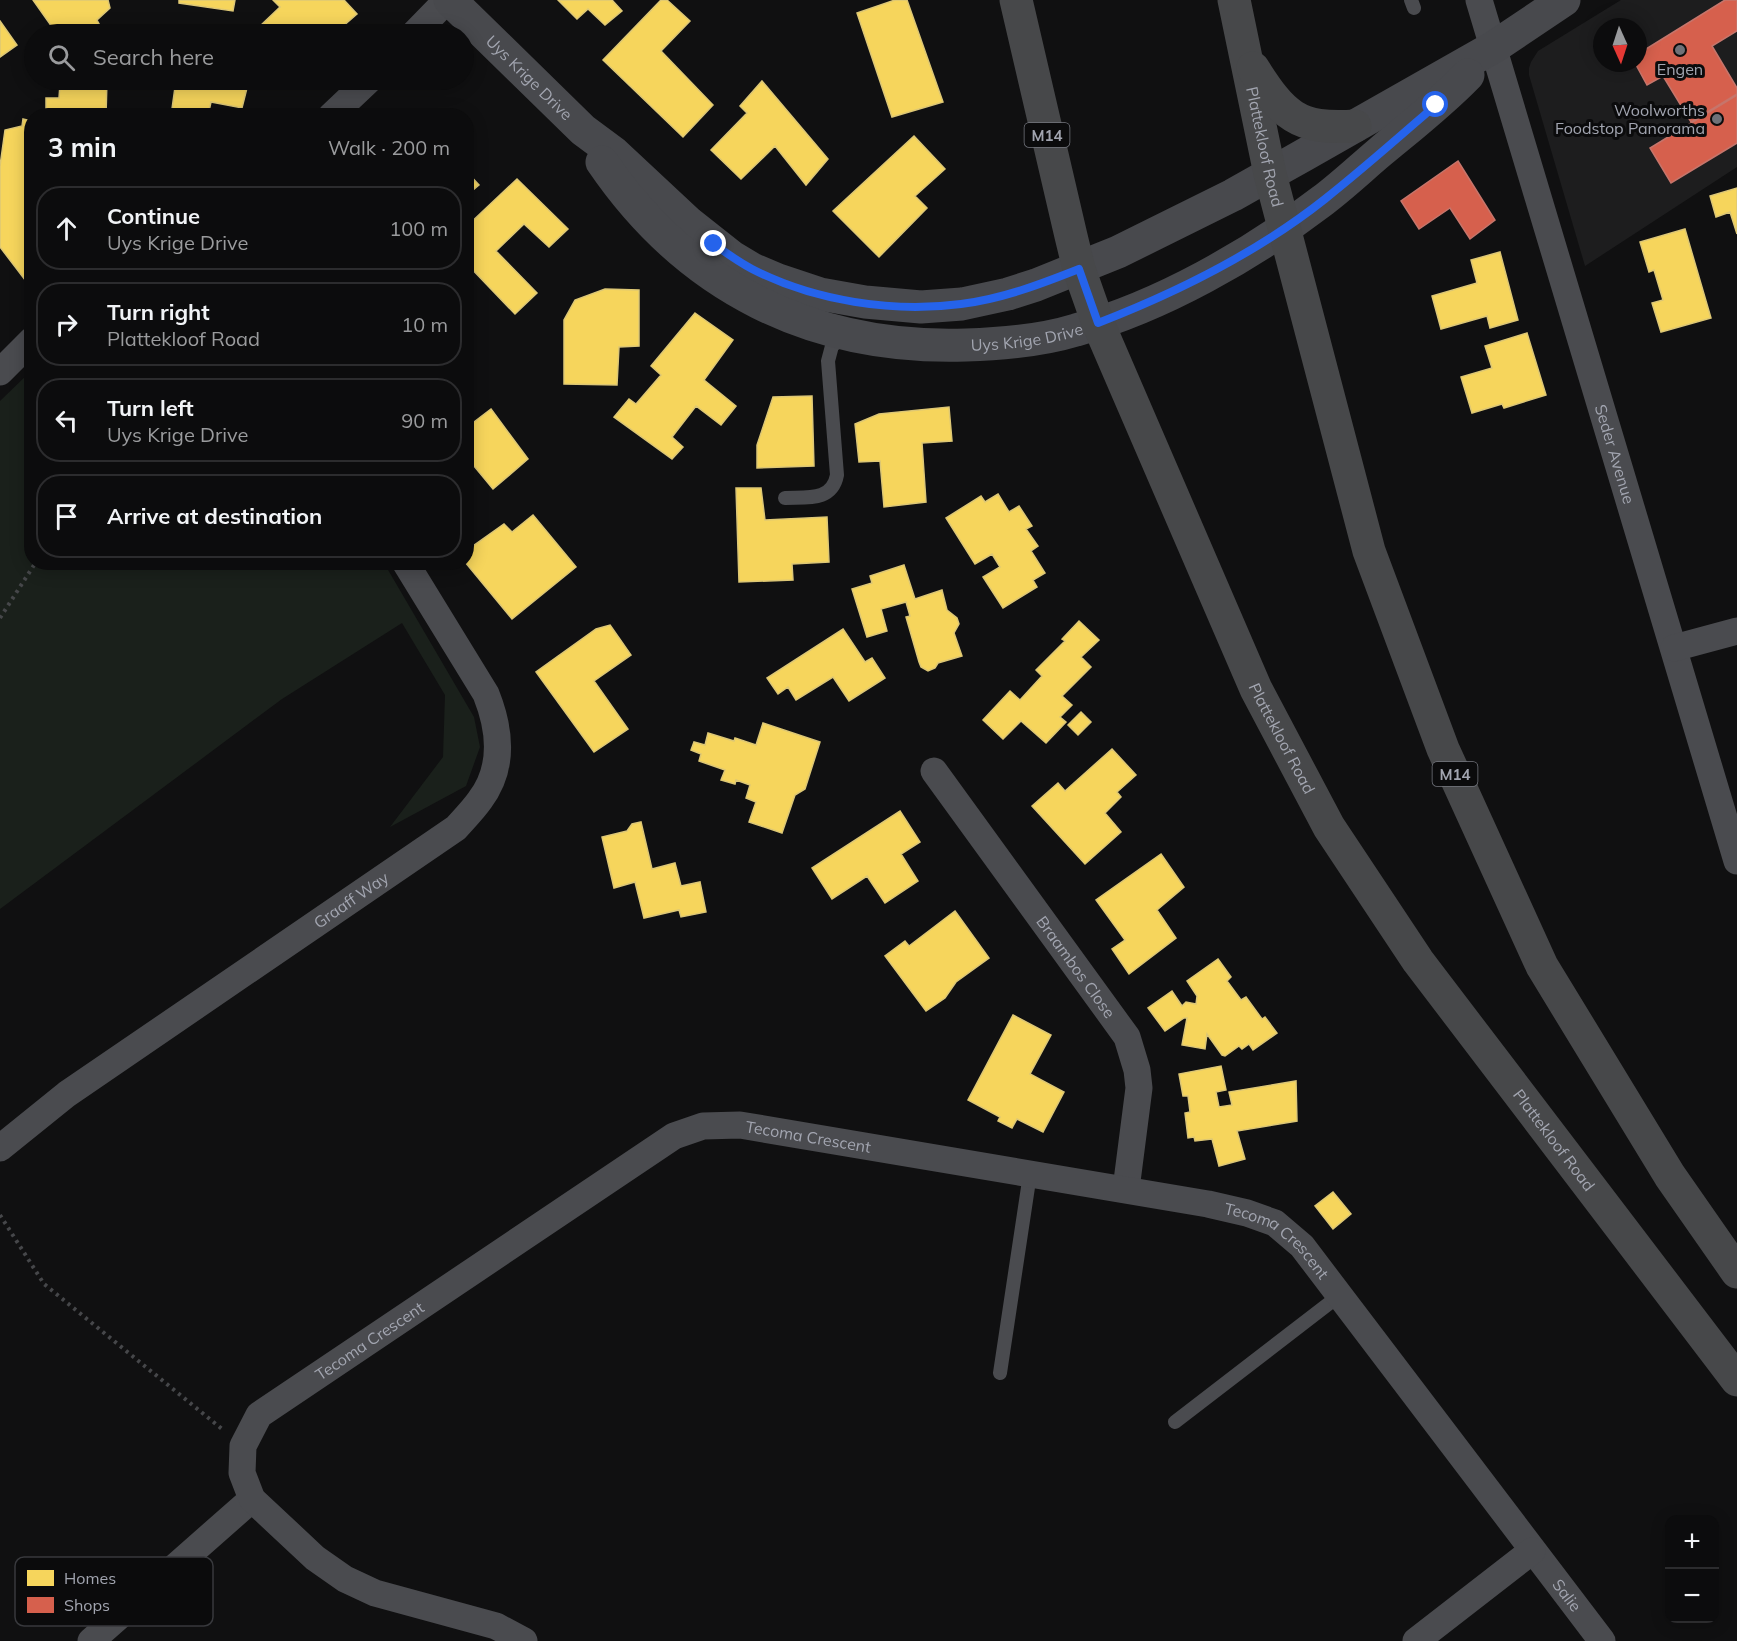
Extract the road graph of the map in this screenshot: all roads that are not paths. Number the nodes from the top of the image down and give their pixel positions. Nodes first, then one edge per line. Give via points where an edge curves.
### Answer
1 (449, 0) edge
2 (1016, 0) edge
3 (1234, 0) edge
4 (1479, 0) edge
5 (1564, 0) edge
6 (424, 24) edge
7 (474, 24) edge
8 (474, 24) edge
9 (1494, 47) junction
10 (1246, 56) junction
11 (358, 90) edge
12 (339, 108) edge
13 (1355, 126) junction
14 (583, 130) junction
15 (1269, 174) junction
16 (1284, 228) junction
17 (1079, 269) junction
18 (1098, 323) junction
19 (848, 334) junction
20 (24, 348) edge
21 (0, 372) edge
22 (785, 498) dead end
23 (410, 570) edge
24 (1737, 631) edge
25 (1674, 648) junction
26 (934, 771) dead end
27 (1737, 861) edge
28 (0, 1148) edge
29 (1030, 1174) junction
30 (1126, 1189) junction
31 (1737, 1272) edge
32 (1340, 1295) junction
33 (1000, 1373) dead end
34 (1737, 1380) edge
35 (1174, 1422) dead end
36 (252, 1499) junction
37 (1532, 1551) junction
38 (186, 1557) edge
39 (108, 1626) edge
40 (91, 1641) edge
41 (524, 1641) edge
42 (1416, 1641) edge
43 (1602, 1641) edge

1 - 6 street
1 - 8 street, Uys Krige Drive
2 - 17 main road, Plattekloof Road / M14
3 - 10 main road, Plattekloof Road / M14
4 - 9 street, Seder Avenue
5 - 9 street, Uys Krige Drive
7 - 14 street, Uys Krige Drive
9 - 13 street, Uys Krige Drive
9 - 16 street, Uys Krige Drive via 1436,105 1325,199
9 - 25 street, Seder Avenue
10 - 13 main road via 1275,101 1294,118 1319,126
10 - 15 main road, Plattekloof Road / M14
11 - 12 street
13 - 15 street, Uys Krige Drive
14 - 17 street, Uys Krige Drive via 723,250 752,269 809,291 865,302 941,306 1008,294
14 - 19 street, Uys Krige Drive via 608,171 633,201 706,272 782,315
15 - 16 main road, Plattekloof Road / M14
15 - 17 street, Uys Krige Drive via 1158,233
16 - 18 street, Uys Krige Drive via 1206,275
16 - 31 main road, Plattekloof Road / M14 via 1369,551 1443,749 1542,966 1670,1176
17 - 18 main road, Plattekloof Road / M14
18 - 19 street, Uys Krige Drive via 1048,338 976,344 921,344
18 - 34 main road, Plattekloof Road / M14 via 1256,689 1329,828 1418,961
19 - 22 lane via 832,346 828,361 835,484 821,496
20 - 21 street
23 - 28 street, Graaff Way via 486,694 495,716 497,754 492,779 481,799 456,828 68,1094
24 - 25 street
25 - 27 street, Seder Avenue
26 - 30 street, Braambos Close via 1127,1037 1139,1088
29 - 30 street, Tecoma Crescent
29 - 33 lane
29 - 36 street, Tecoma Crescent via 740,1125 703,1126 674,1136 259,1415 243,1446 242,1473
30 - 32 street, Tecoma Crescent via 1237,1210 1275,1223 1302,1246
32 - 35 lane
32 - 37 street, Tecoma Crescent
36 - 38 street
36 - 41 street, Tecoma Crescent via 315,1558 345,1579 375,1593 496,1626
37 - 42 street
37 - 43 street, Salie
39 - 40 street

